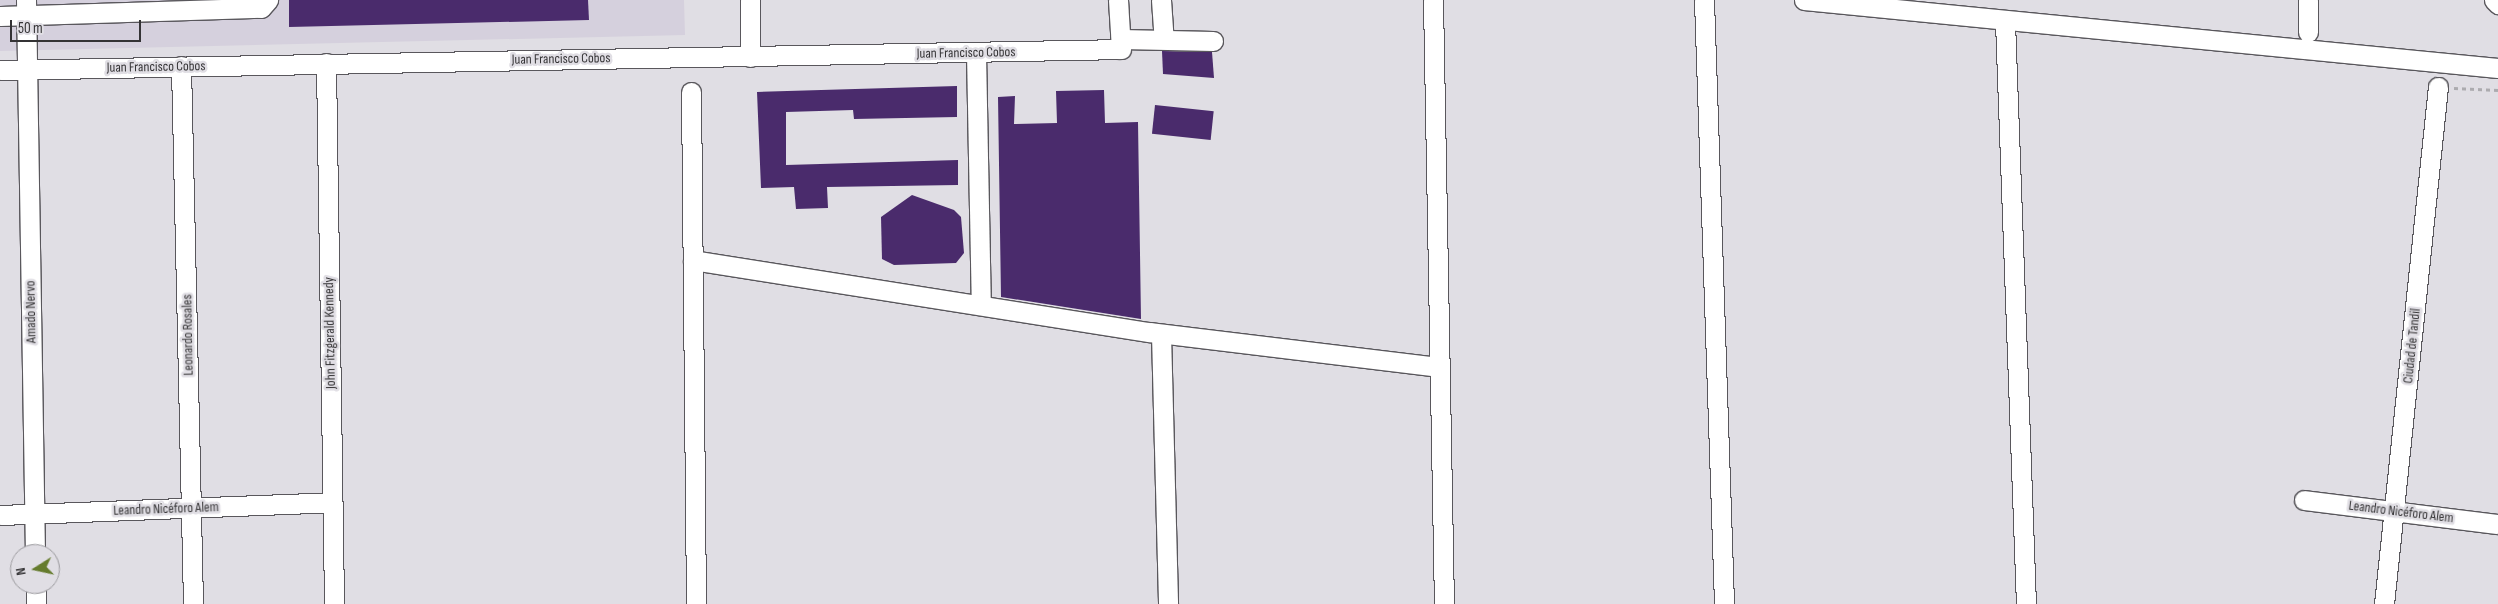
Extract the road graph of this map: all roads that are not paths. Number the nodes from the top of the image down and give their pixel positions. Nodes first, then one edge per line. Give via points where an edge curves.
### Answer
1 (268, 0) edge
2 (750, 0) edge
3 (1118, 0) edge
4 (1161, 0) edge
5 (1433, 0) edge
6 (1704, 0) edge
7 (1804, 0) edge
8 (2308, 0) edge
9 (2494, 0) edge
10 (2498, 4) edge
11 (27, 8) edge
12 (0, 16) edge
13 (2005, 21) junction
14 (2308, 32) dead end
15 (1164, 38) junction
16 (1213, 41) dead end
17 (1121, 44) junction
18 (976, 53) junction
19 (750, 57) junction
20 (326, 63) junction
21 (181, 66) junction
22 (2498, 68) edge
23 (0, 70) edge
24 (28, 70) junction
25 (2438, 87) road end
26 (691, 92) dead end
27 (693, 260) junction
28 (981, 305) junction
29 (1161, 334) junction
30 (1440, 367) junction
31 (2304, 500) dead end
32 (332, 502) junction
33 (192, 508) junction
34 (2395, 511) junction
35 (34, 514) junction
36 (0, 515) edge
37 (2498, 524) edge
38 (35, 544) edge
39 (194, 604) edge
40 (334, 604) edge
41 (696, 604) edge
42 (1168, 604) edge
43 (1444, 604) edge
44 (1724, 604) edge
45 (2026, 604) edge
46 (2384, 604) edge

1 - 11 street via 261,8
2 - 19 street
3 - 17 street
4 - 15 street
5 - 30 street
6 - 44 street
7 - 13 street
8 - 14 street
9 - 10 street
11 - 12 street
11 - 24 street, Amado Nervo
13 - 22 street
13 - 45 street
15 - 16 street, Juan Francisco Cobos
15 - 17 street, Juan Francisco Cobos
17 - 18 street, Juan Francisco Cobos
18 - 19 street, Juan Francisco Cobos
18 - 28 street
19 - 20 street, Juan Francisco Cobos
20 - 21 street, Juan Francisco Cobos
20 - 32 street, John Fitzgerald Kennedy
21 - 24 street, Juan Francisco Cobos
21 - 33 street, Leonardo Rosales
23 - 24 street, Juan Francisco Cobos
24 - 35 street, Amado Nervo
25 - 34 street, Ciudad de Tandil
26 - 27 street
27 - 28 street
27 - 41 street
28 - 29 street
29 - 30 street
29 - 42 street
30 - 43 street
31 - 34 street, Leandro Nicéforo Alem
32 - 33 street, Leandro Nicéforo Alem
32 - 40 street, John Fitzgerald Kennedy
33 - 35 street, Leandro Nicéforo Alem
33 - 39 street, Leonardo Rosales
34 - 37 street, Leandro Nicéforo Alem
34 - 46 street, Ciudad de Tandil
35 - 36 street, Leandro Nicéforo Alem
35 - 38 street, Amado Nervo

